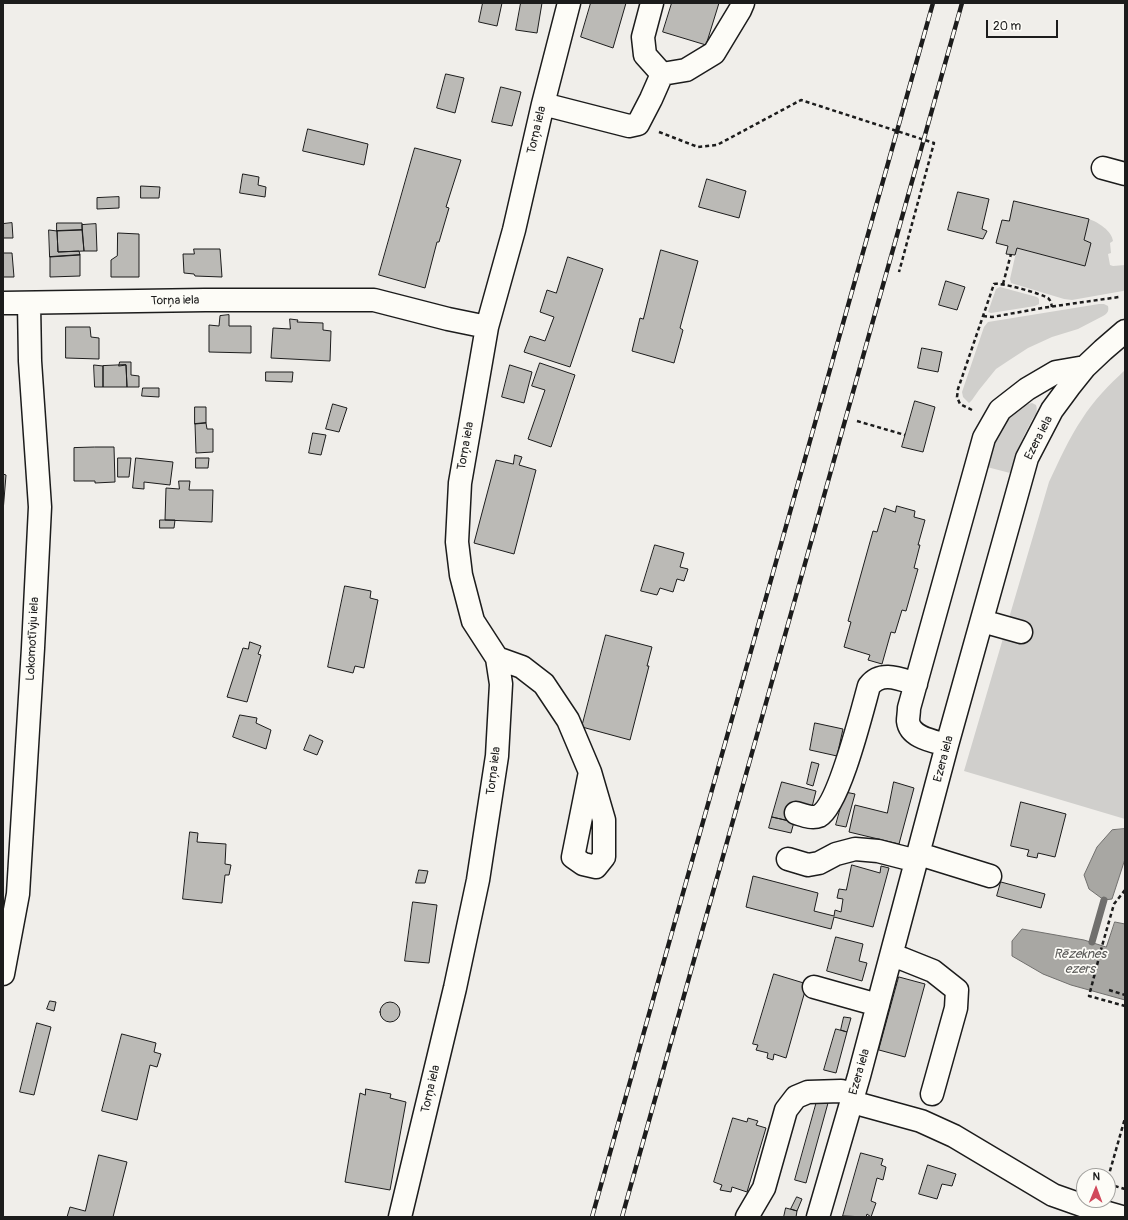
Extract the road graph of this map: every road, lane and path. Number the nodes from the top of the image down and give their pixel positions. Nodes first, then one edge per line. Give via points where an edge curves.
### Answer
1 (569, 3) edge
2 (652, 3) edge
3 (743, 3) edge
4 (662, 74) junction
5 (543, 104) junction
6 (638, 124) junction
7 (1103, 168) dead end
8 (1125, 174) edge
9 (1011, 254) dead end
10 (899, 272) dead end
11 (1003, 284) junction
12 (1119, 297) dead end
13 (3, 303) edge
14 (29, 303) junction
15 (1052, 307) junction
16 (984, 316) junction
17 (487, 328) junction
18 (1125, 331) edge
19 (1085, 367) junction
20 (973, 410) dead end
21 (857, 421) dead end
22 (905, 435) dead end
23 (982, 621) junction
24 (1020, 632) dead end
25 (497, 658) junction
26 (916, 684) junction
27 (947, 745) junction
28 (590, 772) dead end
29 (796, 813) dead end
30 (918, 857) junction
31 (788, 859) dead end
32 (990, 876) dead end
33 (1125, 890) edge
34 (891, 956) junction
35 (3, 974) edge
36 (814, 986) dead end
37 (1109, 990) dead end
38 (1125, 995) edge
39 (878, 1005) junction
40 (1125, 1006) edge
41 (932, 1094) dead end
42 (853, 1098) junction
43 (1125, 1118) edge
44 (1111, 1168) edge
45 (400, 1217) edge
46 (747, 1217) edge
47 (818, 1217) edge
48 (1122, 1217) edge

1 - 5 street, Torņa iela
2 - 4 street via 643,37 645,55
3 - 4 street via 714,53 686,70
4 - 6 street
5 - 6 street via 629,126
5 - 17 street, Torņa iela via 514,230
6 - 10 path via 698,147 716,145 801,100 934,143
7 - 8 street
9 - 11 path
11 - 15 path via 1047,298
11 - 16 path via 994,284
12 - 15 path
13 - 14 street, Torņa iela
14 - 17 street, Torņa iela via 374,300
14 - 35 street, Lokomotīvju iela via 30,361 40,507 18,894
15 - 16 path via 992,317
16 - 20 path via 957,397 960,404
17 - 25 street, Torņa iela via 460,483 457,542 461,575 473,622
18 - 19 street, Ezera iela
19 - 23 street, Ezera iela via 1052,410 1027,458
19 - 26 street via 1056,372 1027,389 1000,410 984,438
21 - 22 path
23 - 24 street
23 - 27 street, Ezera iela
25 - 28 street via 522,667 544,684 568,720
25 - 45 street, Torņa iela via 501,684 497,756 478,880
26 - 27 street via 909,708 908,723 914,733
26 - 29 street via 886,677 873,681 869,686 841,781 831,802 825,812 818,816
27 - 30 street, Ezera iela
30 - 31 street via 855,849 808,865
30 - 32 street
30 - 34 street, Ezera iela
33 - 40 path via 1114,904 1089,996
34 - 39 street, Ezera iela
34 - 41 street via 933,971 957,990 956,1008
36 - 39 street
37 - 38 path
39 - 42 street, Ezera iela
42 - 46 street via 841,1091 808,1092 796,1098 786,1110 764,1188
42 - 47 street, Ezera iela
42 - 48 street via 921,1121 954,1136 1053,1195
43 - 44 path

